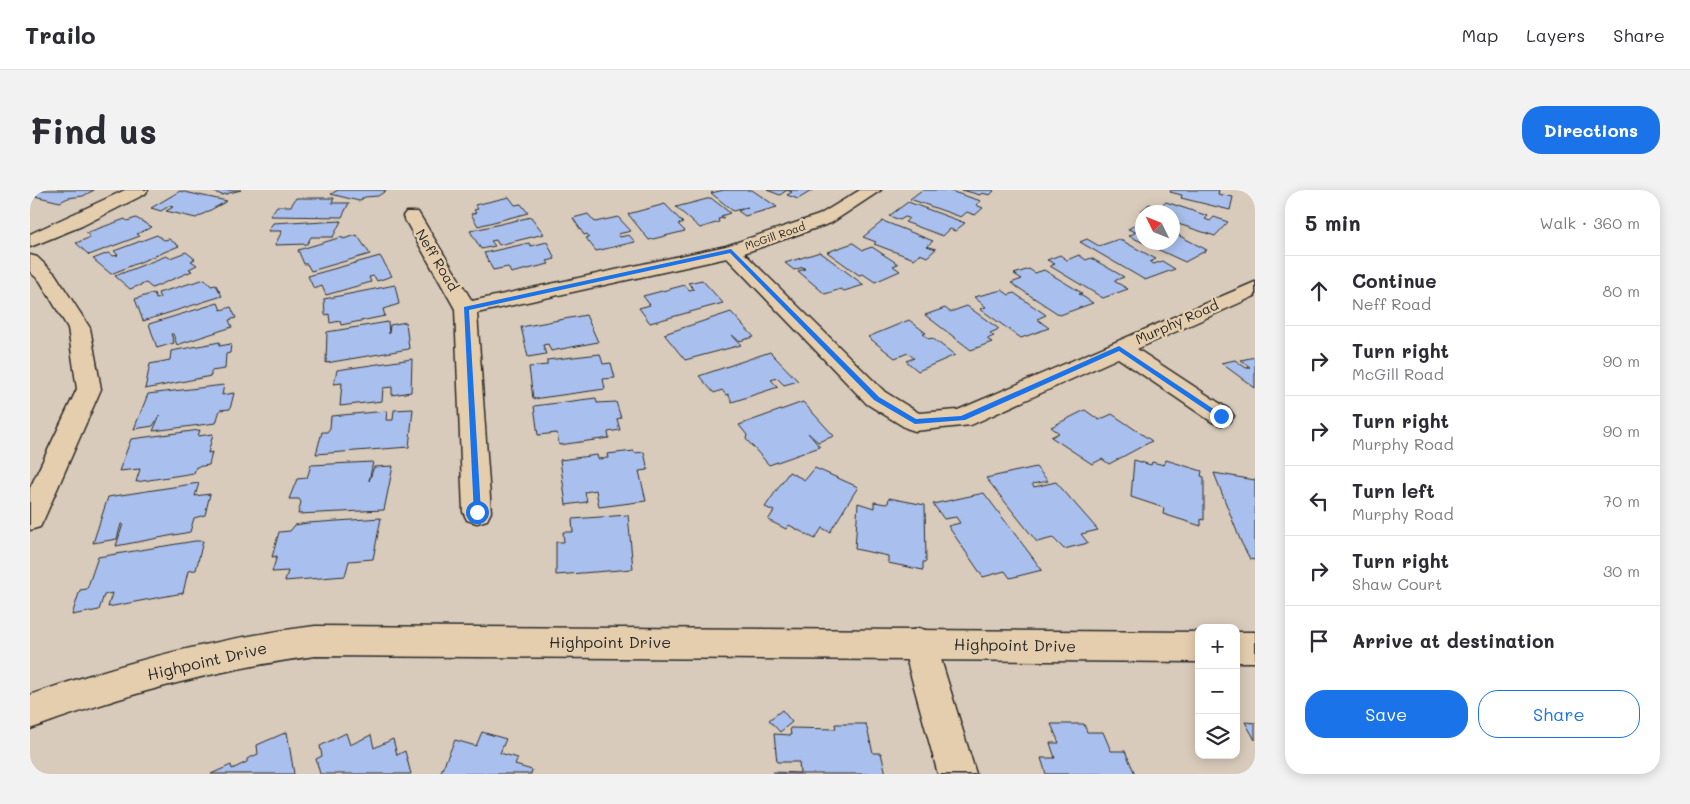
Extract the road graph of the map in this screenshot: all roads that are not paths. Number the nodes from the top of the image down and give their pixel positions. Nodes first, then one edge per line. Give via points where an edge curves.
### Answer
1 (139, 190) edge
2 (872, 190) edge
3 (412, 216) dead end
4 (30, 241) edge
5 (731, 251) junction
6 (30, 261) edge
7 (1255, 288) edge
8 (466, 309) junction
9 (1119, 348) junction
10 (1221, 416) dead end
11 (41, 474) edge
12 (477, 512) dead end
13 (30, 519) edge
14 (919, 643) junction
15 (1195, 647) edge
16 (1240, 647) edge
17 (1255, 647) edge
18 (30, 712) edge
19 (957, 774) edge

1 - 4 street
2 - 5 street, McGill Road via 825,219
3 - 8 street, Neff Road
5 - 8 street, McGill Road
5 - 9 street, Murphy Road via 876,398 915,422 962,418
6 - 11 street via 48,278 79,328 89,389
7 - 9 street, Murphy Road
8 - 12 street, Neff Road
9 - 10 street
11 - 13 street
14 - 15 street, Highpoint Drive
14 - 18 street, Highpoint Drive via 316,641 218,655 126,680
14 - 19 street
16 - 17 street

